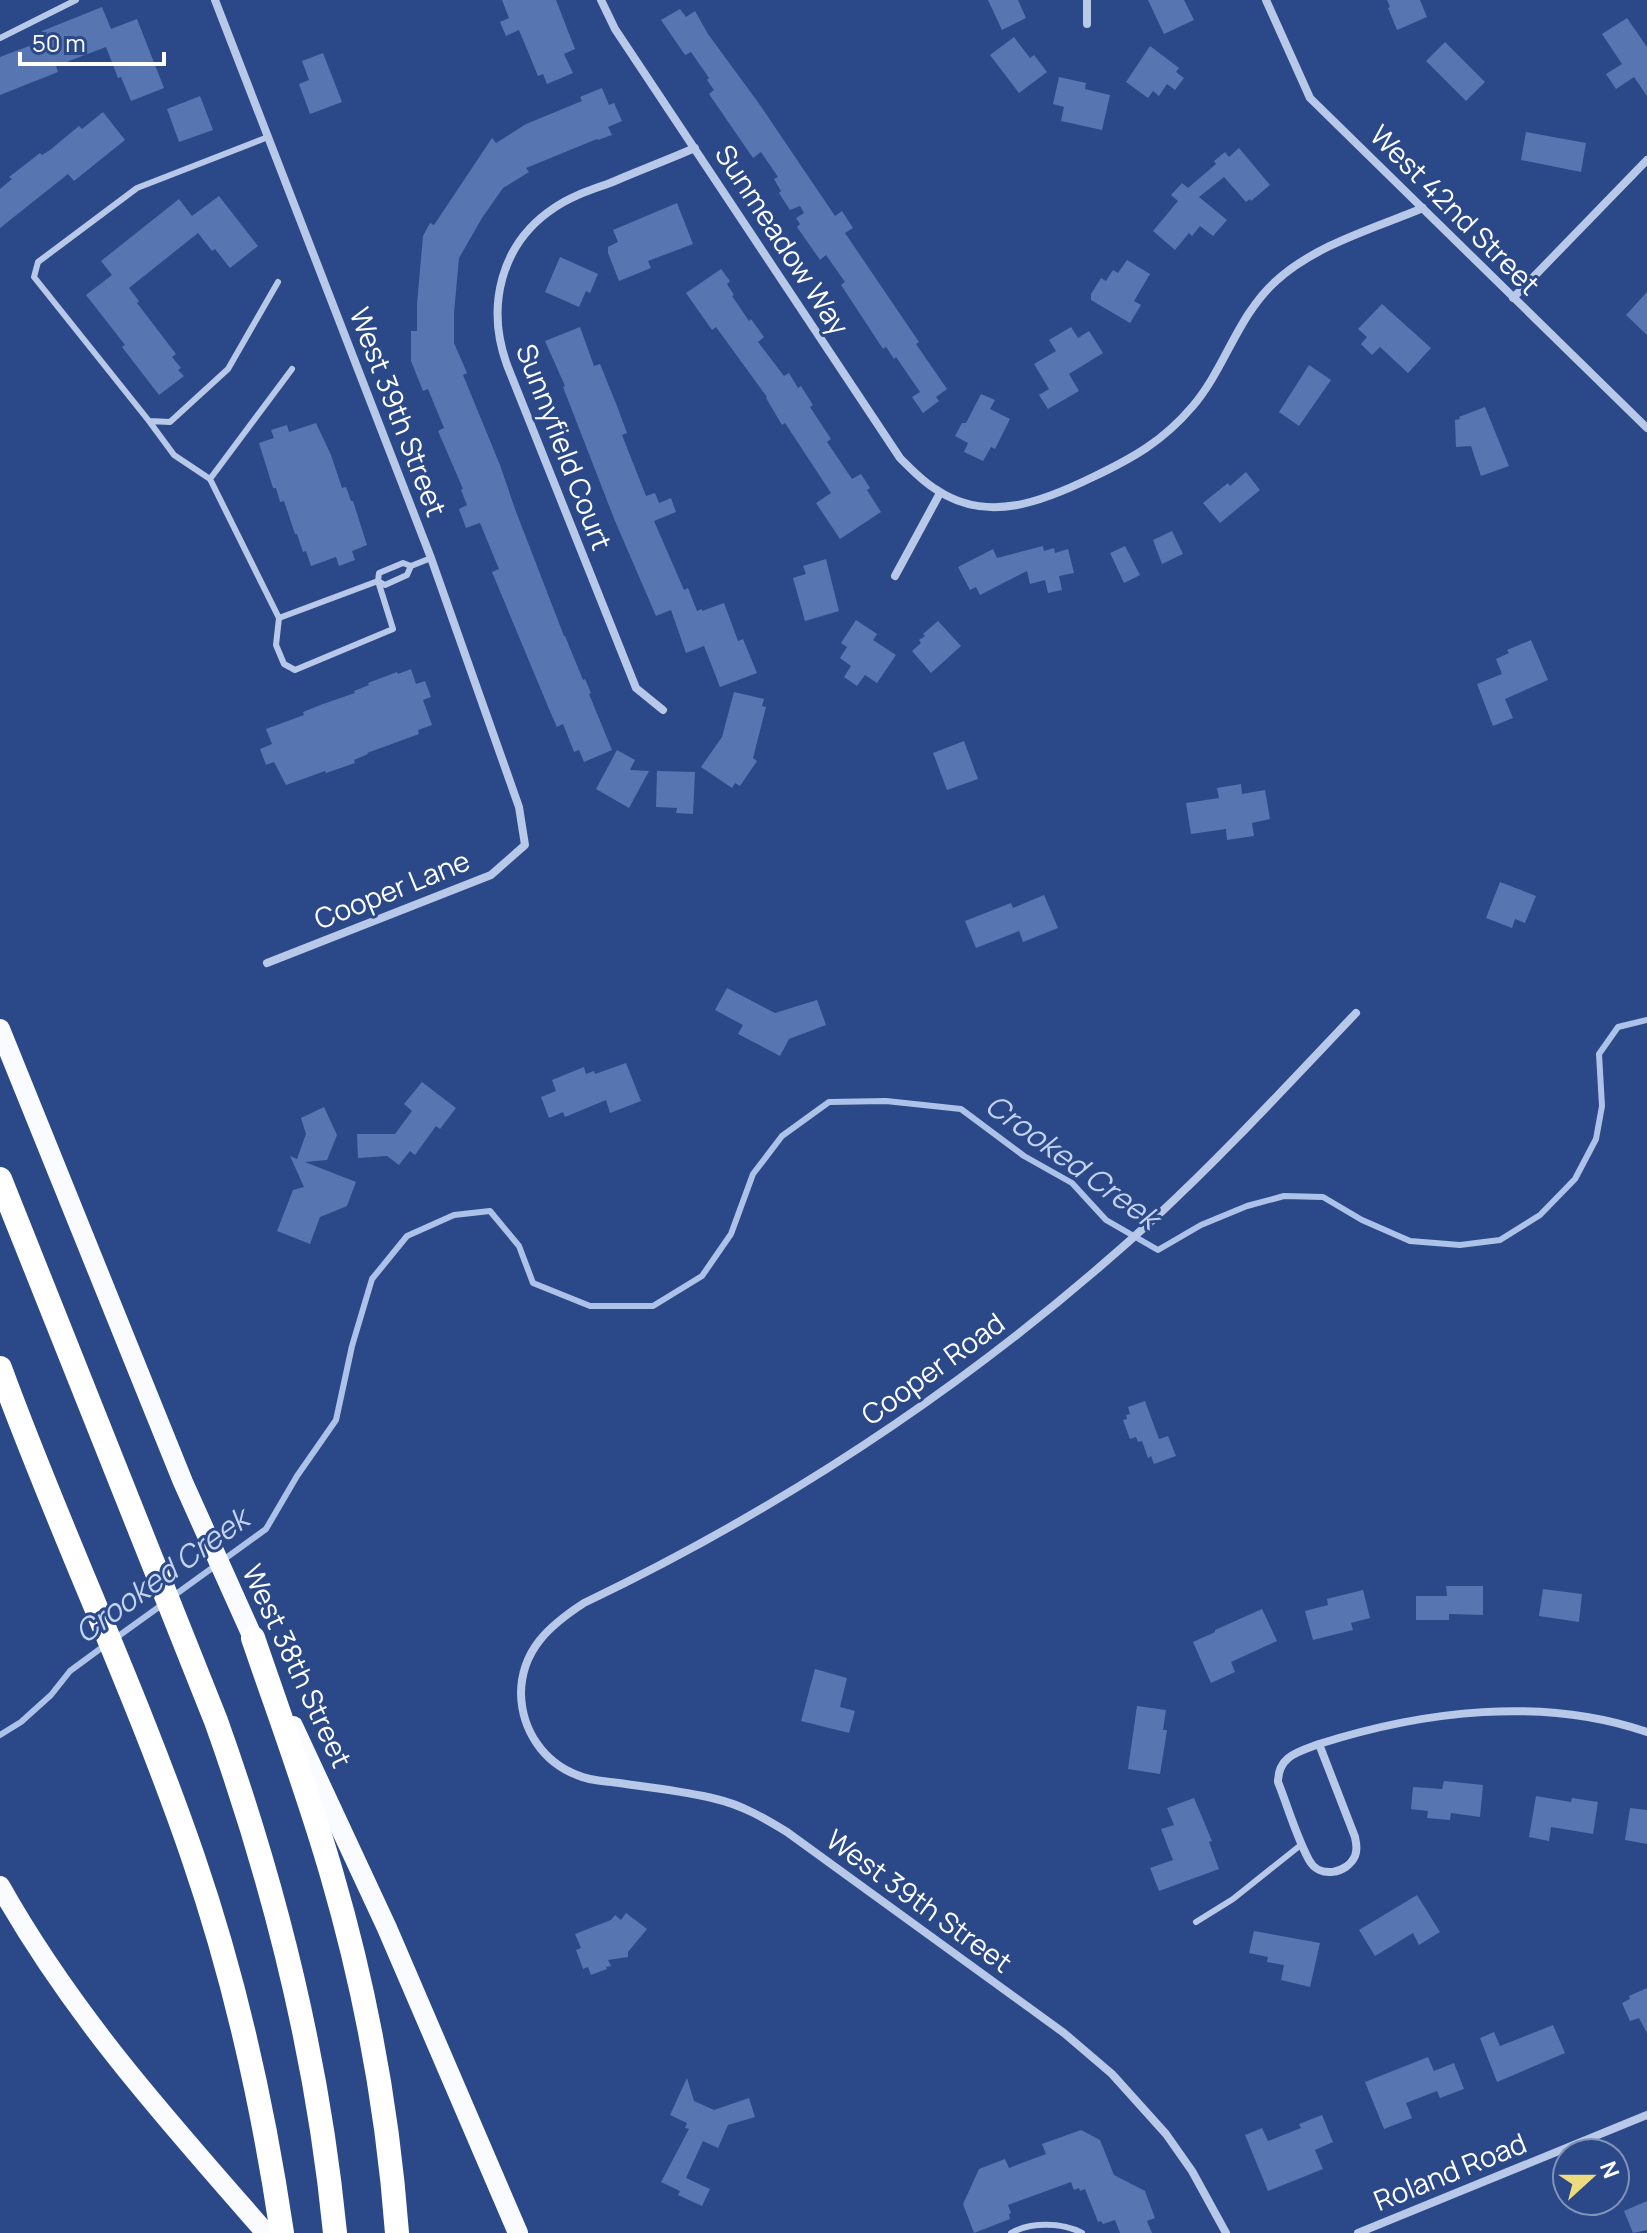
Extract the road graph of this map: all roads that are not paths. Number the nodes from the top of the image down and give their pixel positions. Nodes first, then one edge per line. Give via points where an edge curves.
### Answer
1 (76, 0) edge
2 (215, 0) edge
3 (601, 0) edge
4 (1087, 0) edge
5 (1266, 0) edge
6 (1087, 24) dead end
7 (0, 38) edge
8 (268, 137) junction
9 (695, 148) junction
10 (1647, 160) edge
11 (1423, 208) junction
12 (278, 282) dead end
13 (1513, 298) junction
14 (292, 369) dead end
15 (149, 421) junction
16 (1647, 428) edge
17 (210, 479) junction
18 (940, 493) junction
19 (431, 558) junction
20 (411, 566) junction
21 (895, 576) dead end
22 (378, 581) junction
23 (279, 618) junction
24 (663, 710) dead end
25 (525, 845) joint
26 (267, 963) dead end
27 (1356, 1013) dead end
28 (0, 1029) edge
29 (0, 1179) edge
30 (0, 1368) edge
31 (0, 1384) edge
32 (20, 1423) junction
33 (253, 1638) junction
34 (523, 1711) joint
35 (1647, 1732) edge
36 (1319, 1744) junction
37 (1302, 1844) junction
38 (0, 1886) edge
39 (1196, 1922) dead end
40 (1647, 2115) edge
41 (266, 2233) edge
42 (282, 2233) edge
43 (335, 2233) edge
44 (397, 2233) edge
45 (518, 2233) edge
46 (1011, 2233) edge
47 (1082, 2233) edge
48 (1226, 2233) edge
49 (1358, 2233) edge

1 - 7 lane
2 - 8 street, West 39th Street
3 - 9 street, Sunmeadow Way
4 - 6 street
5 - 11 street, West 42nd Street via 1310,98
8 - 15 lane via 137,188 38,262 34,277
8 - 19 street, West 39th Street
9 - 18 street, Sunmeadow Way via 900,458
9 - 24 street, Sunnyfield Court via 570,198 547,213 527,231 508,261 496,304 504,357 636,688
10 - 13 street
11 - 13 street, West 42nd Street
11 - 18 street via 1312,255 1274,282 1245,317 1193,406 1141,453 1025,504 982,506
12 - 15 lane via 228,369 170,422
13 - 16 street, West 42nd Street
14 - 17 lane
15 - 17 lane via 174,455
17 - 23 lane
18 - 21 street
19 - 20 lane
19 - 25 street, West 39th Street via 519,807
20 - 22 lane via 407,575 385,585
20 - 22 lane via 403,563 379,573
22 - 23 lane
22 - 23 lane via 393,629 295,670 284,664 276,645
25 - 26 street, Cooper Lane via 491,875
27 - 34 street, Cooper Road via 1157,1216 995,1352 869,1443 765,1508 558,1621 531,1651 522,1676
28 - 33 main road, West 38th Street via 183,1482
29 - 43 highway via 245,1806 284,1942 316,2090
30 - 32 highway
31 - 32 highway
32 - 42 highway via 192,1855 235,1992
33 - 44 highway via 319,1833 356,1964 387,2122
33 - 45 main road, West 38th Street via 387,1928
34 - 48 street, West 39th Street via 543,1751 578,1776 713,1798 771,1823 1064,2033 1161,2127
35 - 36 street via 1573,1716 1477,1713 1407,1721
36 - 37 street via 1290,1755 1278,1773
36 - 37 street via 1357,1850 1344,1868 1329,1872 1312,1865
37 - 39 lane
38 - 41 main road via 79,2011
40 - 49 street, Roland Road
46 - 47 lane via 1033,2225

